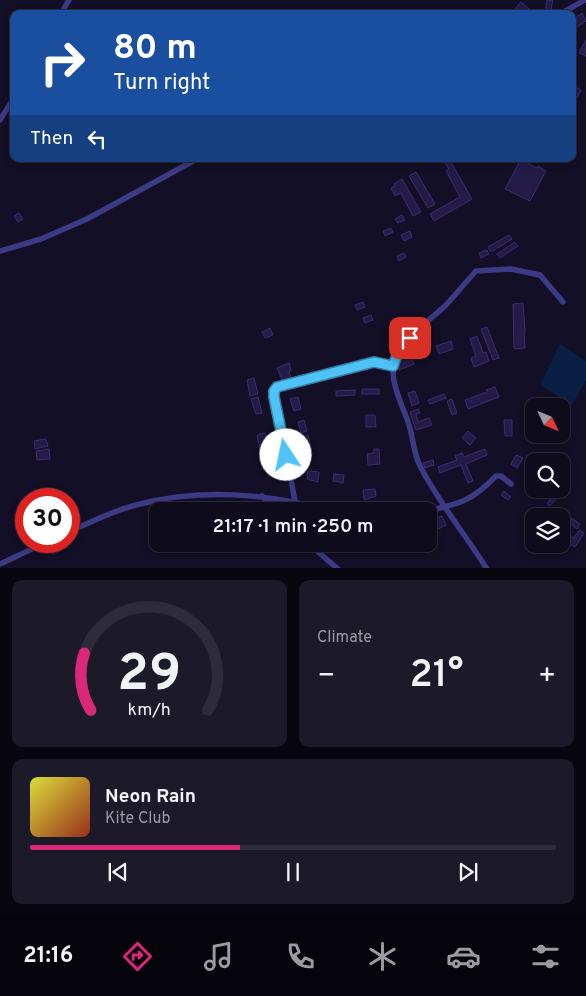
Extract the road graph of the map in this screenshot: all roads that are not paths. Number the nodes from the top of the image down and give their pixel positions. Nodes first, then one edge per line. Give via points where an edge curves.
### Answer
1 (583, 1) edge
2 (567, 10) edge
3 (10, 104) edge
4 (0, 120) edge
5 (192, 162) edge
6 (0, 251) edge
7 (563, 302) dead end
8 (393, 366) junction
9 (511, 484) dead end
10 (262, 496) junction
11 (295, 501) junction
12 (268, 502) edge
13 (299, 502) edge
14 (444, 508) junction
15 (437, 509) edge
16 (80, 527) edge
17 (319, 552) edge
18 (23, 553) edge
19 (0, 564) edge
20 (338, 568) edge
21 (487, 568) edge

1 - 2 street
3 - 4 street
5 - 6 street via 87,219 41,239
7 - 8 street via 540,275 511,269 476,271 399,350
8 - 11 street via 374,362 286,384 274,391
8 - 14 street via 395,387 419,464
9 - 14 street via 496,476 467,500
10 - 11 street
10 - 12 street
10 - 16 street via 230,494 169,498 108,514
11 - 13 street
14 - 15 street
14 - 21 street
17 - 20 street
18 - 19 street

